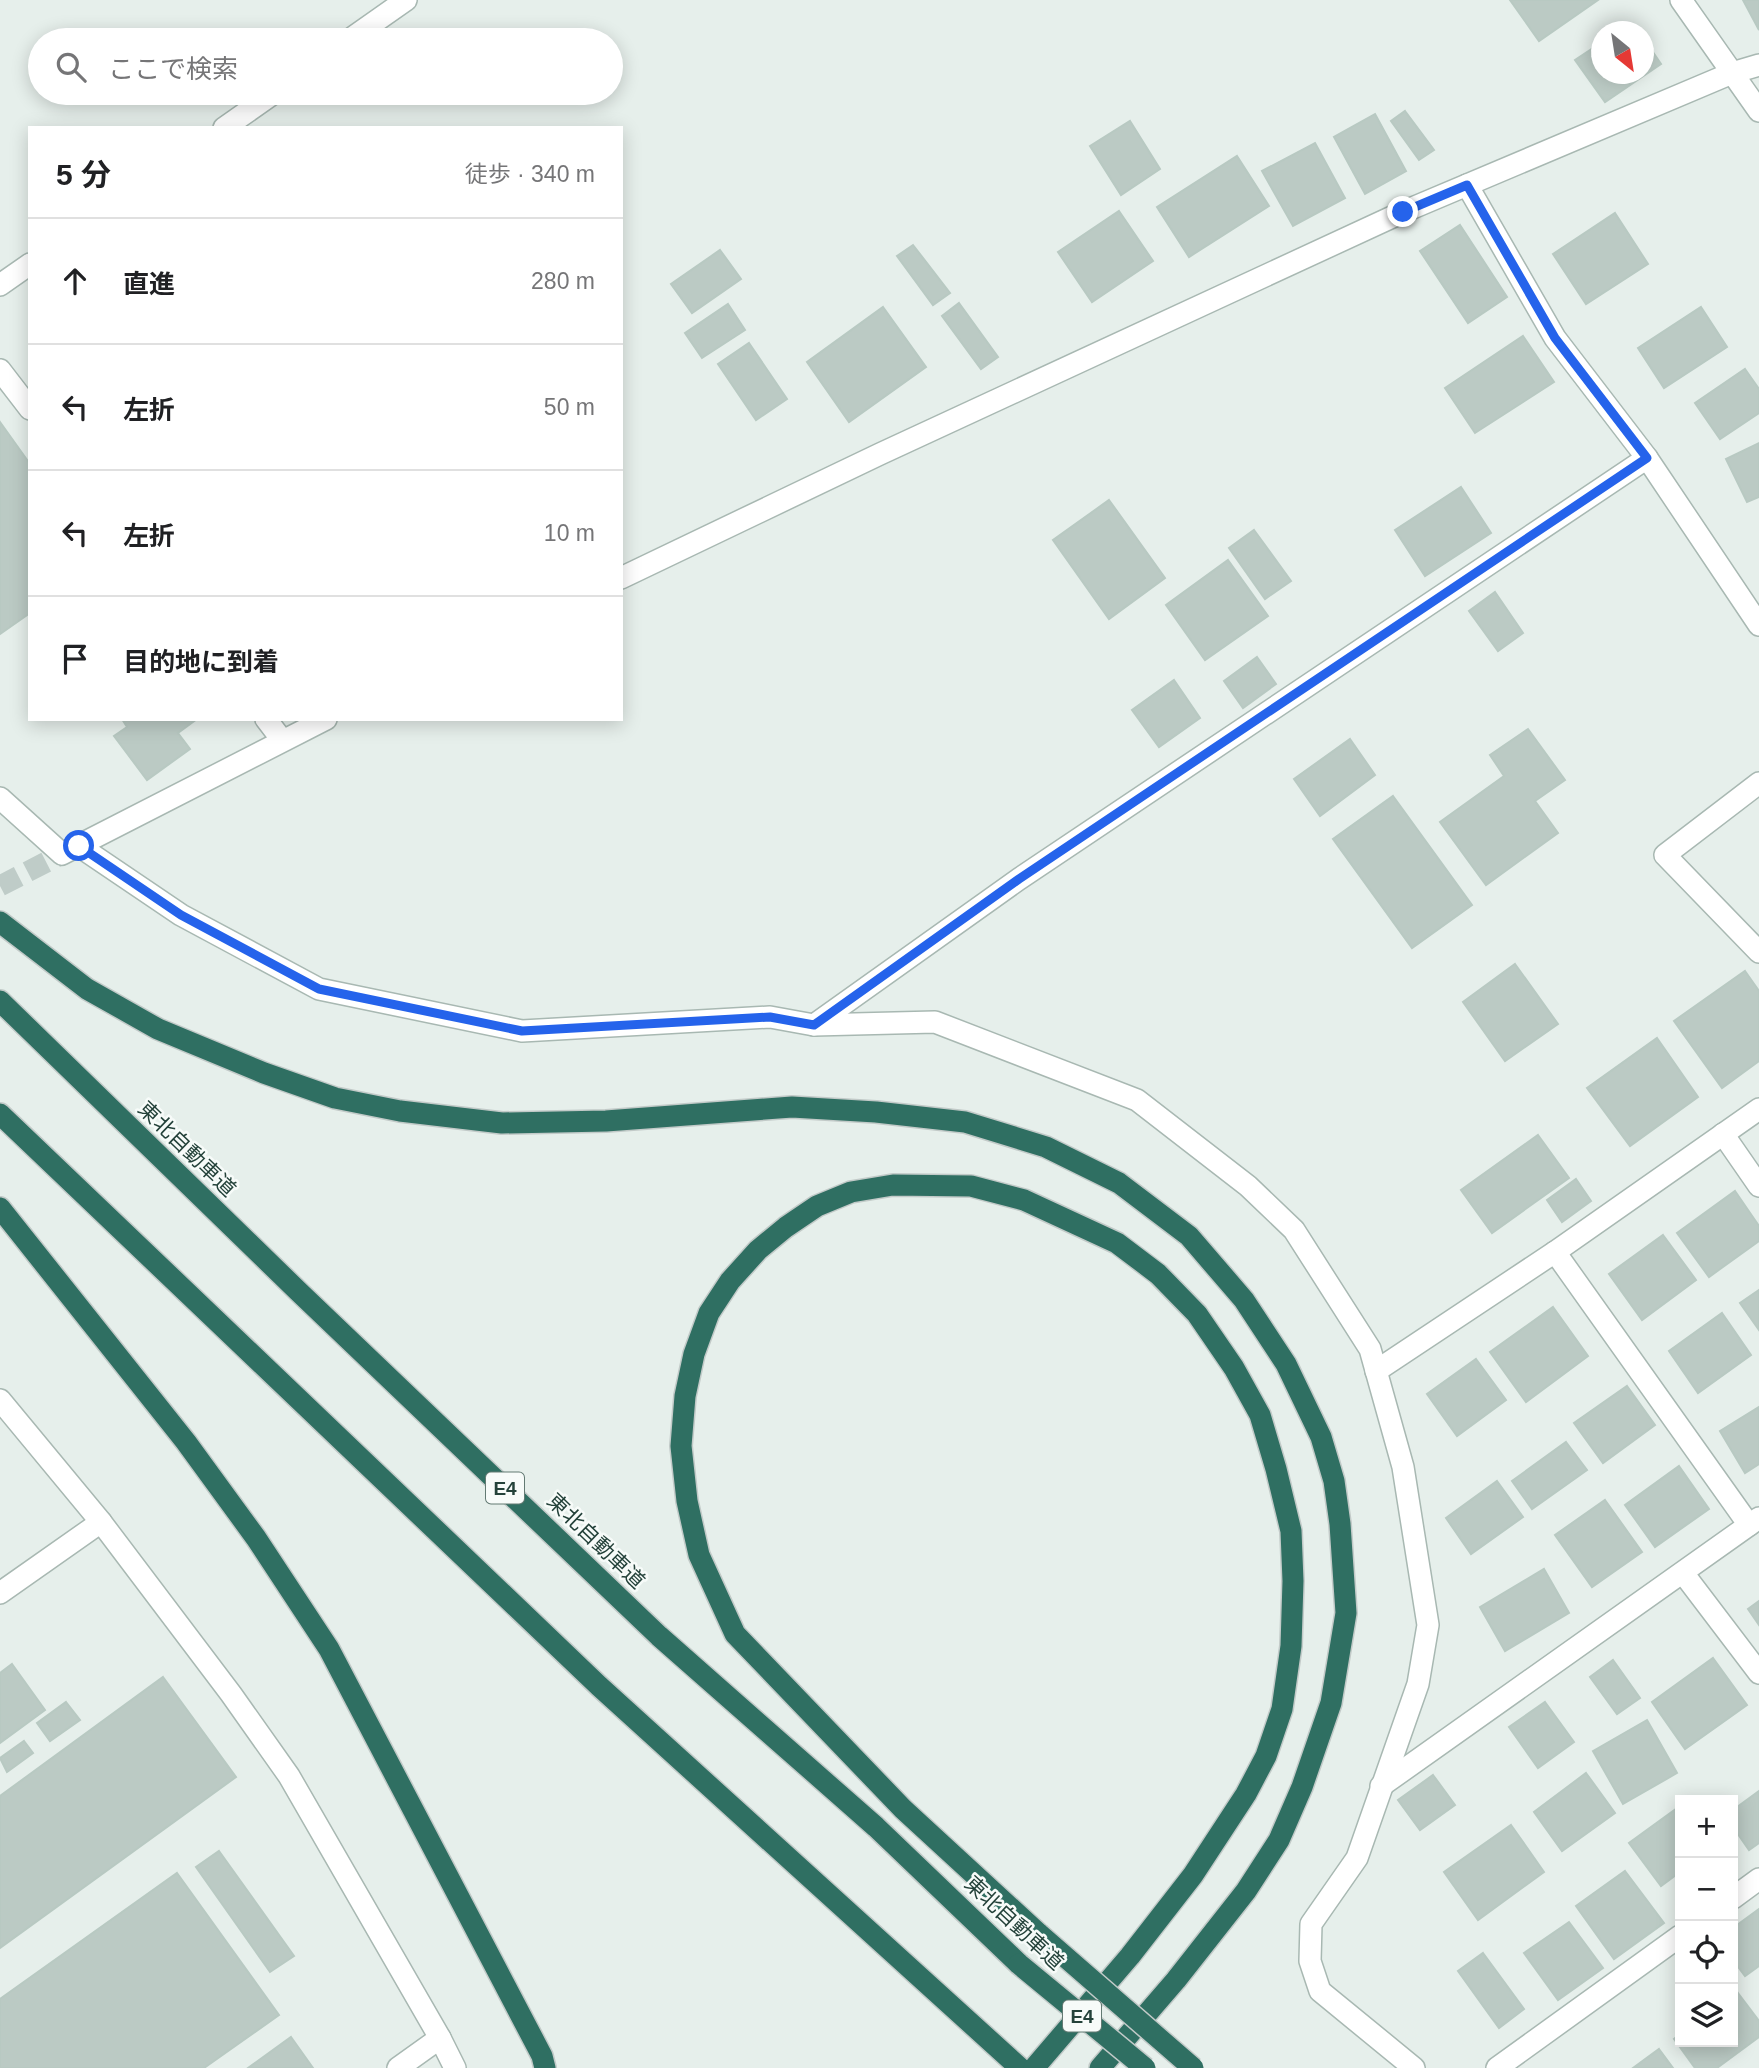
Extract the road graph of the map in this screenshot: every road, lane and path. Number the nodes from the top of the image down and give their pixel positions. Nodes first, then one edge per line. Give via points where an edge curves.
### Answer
1 (406, 0) edge
2 (1681, 0) edge
3 (366, 28) edge
4 (1759, 65) edge
5 (1732, 73) junction
6 (257, 105) edge
7 (1759, 111) edge
8 (227, 126) edge
9 (1467, 185) junction
10 (28, 265) edge
11 (0, 285) edge
12 (0, 370) edge
13 (28, 406) edge
14 (1647, 458) junction
15 (623, 577) edge
16 (1758, 624) edge
17 (268, 721) edge
18 (322, 721) edge
19 (282, 740) junction
20 (1759, 783) edge
21 (0, 798) edge
22 (79, 846) junction
23 (0, 922) edge
24 (1759, 952) edge
25 (0, 1001) edge
26 (814, 1025) junction
27 (1759, 1109) edge
28 (0, 1114) edge
29 (1723, 1135) junction
30 (1759, 1186) edge
31 (0, 1208) edge
32 (1555, 1252) junction
33 (1376, 1371) junction
34 (0, 1400) edge
35 (101, 1522) junction
36 (1754, 1522) edge
37 (1683, 1573) junction
38 (0, 1594) edge
39 (1759, 1673) edge
40 (1381, 1786) junction
41 (1759, 1879) edge
42 (1738, 1894) edge
43 (1675, 1940) edge
44 (440, 2038) junction
45 (398, 2068) edge
46 (455, 2068) edge
47 (545, 2068) edge
48 (1020, 2068) edge
49 (1034, 2068) edge
50 (1100, 2068) edge
51 (1145, 2068) edge
52 (1193, 2068) edge
53 (1414, 2068) edge
54 (1497, 2068) edge

1 - 3 street
2 - 5 street
4 - 5 street
5 - 7 street
5 - 9 street
6 - 8 street
9 - 14 street via 1555,338
9 - 15 street
10 - 11 street
12 - 13 street
14 - 16 street
14 - 26 street via 1019,879
17 - 19 street
18 - 19 street
19 - 22 street
20 - 24 street via 1665,855
21 - 22 street via 62,855
22 - 26 street via 181,915 319,989 522,1031 770,1017
23 - 50 highway via 86,989 158,1029 335,1098 502,1123 606,1121 792,1107 965,1122 1046,1147 1119,1183 1189,1236 1244,1300 1286,1364 1321,1437 1334,1481 1346,1613 1331,1703 1279,1840 1246,1891
25 - 51 highway, 東北自動車道 / E4, bridge via 659,1636 876,1827 1020,1964
26 - 33 street via 935,1022 1137,1100 1248,1186 1294,1230 1370,1349
27 - 29 street
28 - 48 highway via 600,1686
29 - 30 street
29 - 32 street
31 - 47 highway via 187,1442 329,1649
32 - 33 street
32 - 36 street
33 - 40 street via 1403,1467 1428,1625 1418,1684
34 - 35 street
35 - 38 street
35 - 44 street via 289,1776
36 - 37 street
37 - 39 street
37 - 40 street
40 - 53 street via 1357,1858 1311,1924 1310,1961 1320,1991
41 - 42 street
43 - 54 street
44 - 45 street
44 - 46 street
49 - 52 highway, bridge via 1130,1956 1194,1875 1266,1756 1282,1709 1291,1646 1291,1531 1260,1415 1197,1314 1158,1274 1117,1243 1024,1200 971,1186 893,1185 851,1192 817,1206 758,1250 709,1313 685,1396 681,1446 699,1555 735,1634 903,1809 1040,1934

